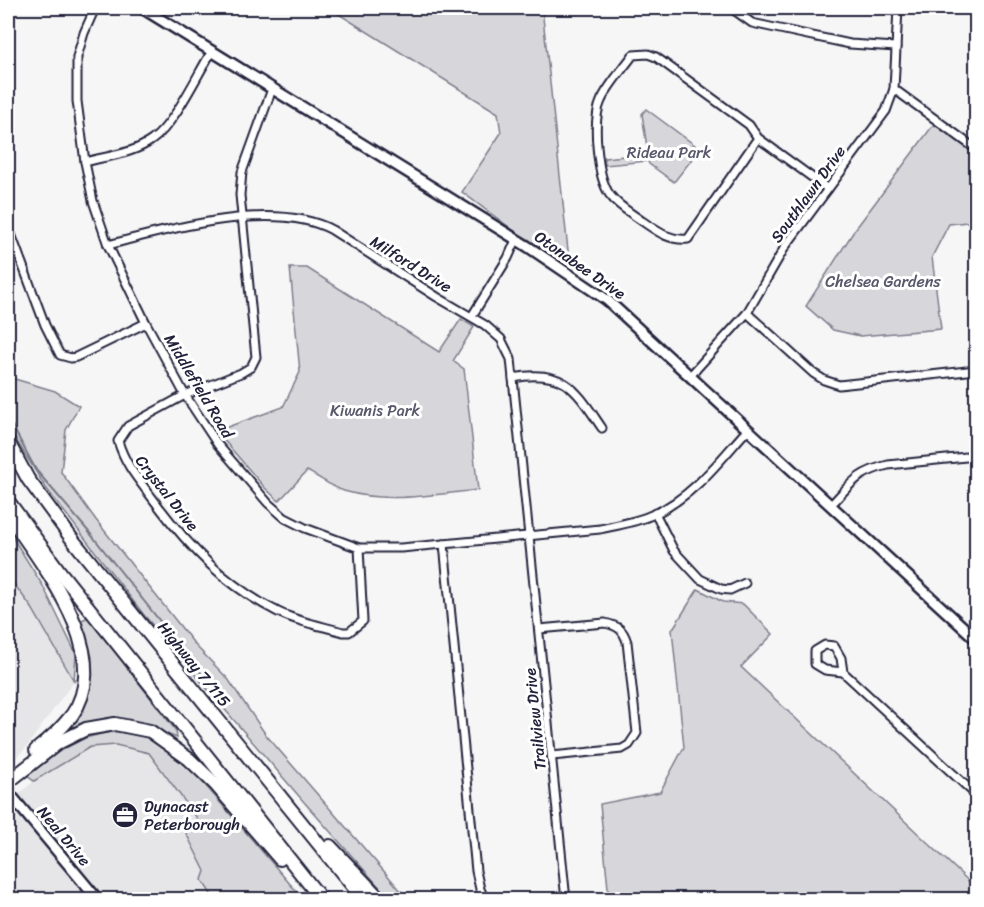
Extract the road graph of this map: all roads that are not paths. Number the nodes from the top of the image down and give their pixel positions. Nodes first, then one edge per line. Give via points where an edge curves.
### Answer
1 (96, 8) edge
2 (142, 8) edge
3 (731, 8) edge
4 (898, 8) edge
5 (896, 47) junction
6 (212, 51) junction
7 (272, 89) junction
8 (894, 89) junction
9 (758, 138) junction
10 (976, 149) edge
11 (85, 162) junction
12 (828, 189) junction
13 (243, 217) junction
14 (8, 226) edge
15 (516, 240) junction
16 (108, 245) junction
17 (747, 313) junction
18 (472, 316) junction
19 (146, 323) junction
20 (976, 369) edge
21 (690, 376) junction
22 (513, 378) junction
23 (186, 395) junction
24 (602, 428) dead end
25 (748, 429) junction
26 (8, 442) edge
27 (976, 456) edge
28 (8, 501) edge
29 (831, 506) junction
30 (655, 513) junction
31 (8, 514) edge
32 (528, 535) junction
33 (444, 544) junction
34 (359, 548) junction
35 (745, 583) dead end
36 (539, 629) junction
37 (976, 639) edge
38 (843, 672) junction
39 (243, 750) junction
40 (552, 756) junction
41 (8, 773) edge
42 (8, 782) edge
43 (8, 792) edge
44 (976, 795) edge
45 (320, 896) edge
46 (98, 900) edge
47 (364, 900) edge
48 (381, 900) edge
49 (485, 900) edge
50 (566, 900) edge

1 - 11 street, Middlefield Road via 77,57 77,101
2 - 6 street, Otonabee Drive
3 - 5 street via 752,23 850,44
4 - 5 street, Southlawn Drive
5 - 8 street, Southlawn Drive
6 - 7 street, Otonabee Drive
6 - 11 street via 172,117 152,141
7 - 13 street, Crystal Drive via 242,172
7 - 15 street, Otonabee Drive
8 - 10 street
8 - 12 street, Southlawn Drive via 886,111
9 - 9 street via 749,125 648,54 633,55 601,101 596,120 602,181 610,195 665,236 678,240 688,239
9 - 12 street
11 - 16 street, Middlefield Road
12 - 17 street, Southlawn Drive via 785,247
13 - 16 street, Milford Drive via 156,231
13 - 18 street, Milford Drive via 304,218 318,222
13 - 23 street, Crystal Drive via 256,357 241,373
14 - 19 street via 60,355 76,357
15 - 18 street
15 - 21 street, Otonabee Drive via 607,300
16 - 19 street, Middlefield Road
17 - 20 street via 813,373 839,385
17 - 21 street, Southlawn Drive
18 - 22 street, Milford Drive via 501,339 511,359
19 - 23 street, Middlefield Road
21 - 25 street, Otonabee Drive
22 - 24 street via 554,378 572,387
22 - 32 street, Milford Drive
23 - 34 street, Middlefield Road via 218,445 268,503 305,528
23 - 34 street, Crystal Drive via 128,426 118,441 123,460 175,528 216,572 278,612 349,632 363,621
25 - 29 street, Otonabee Drive
25 - 30 street, Middlefield Road via 702,480
26 - 39 highway, Highway 7/115 via 28,479 72,539
27 - 29 street via 873,469 858,476
28 - 45 highway via 60,572
29 - 37 street, Otonabee Drive
30 - 32 street, Middlefield Road via 608,527
30 - 35 street via 674,551 700,579 730,590
31 - 41 highway via 53,581 82,644 86,664 80,699 73,714
32 - 33 street, Middlefield Road
32 - 36 street, Trailview Drive
33 - 34 street, Middlefield Road
33 - 49 street via 476,871
36 - 40 street, Trailview Drive
36 - 40 street via 605,623 624,631 628,653 634,739 622,749
38 - 38 street via 825,670 815,664 815,651 825,645 834,646
38 - 44 street
39 - 47 highway, Highway 7/115
39 - 48 highway via 272,777
40 - 50 street, Trailview Drive
42 - 45 highway via 58,743 86,729 116,724 150,730 216,785 300,880
43 - 46 street, Neal Drive

